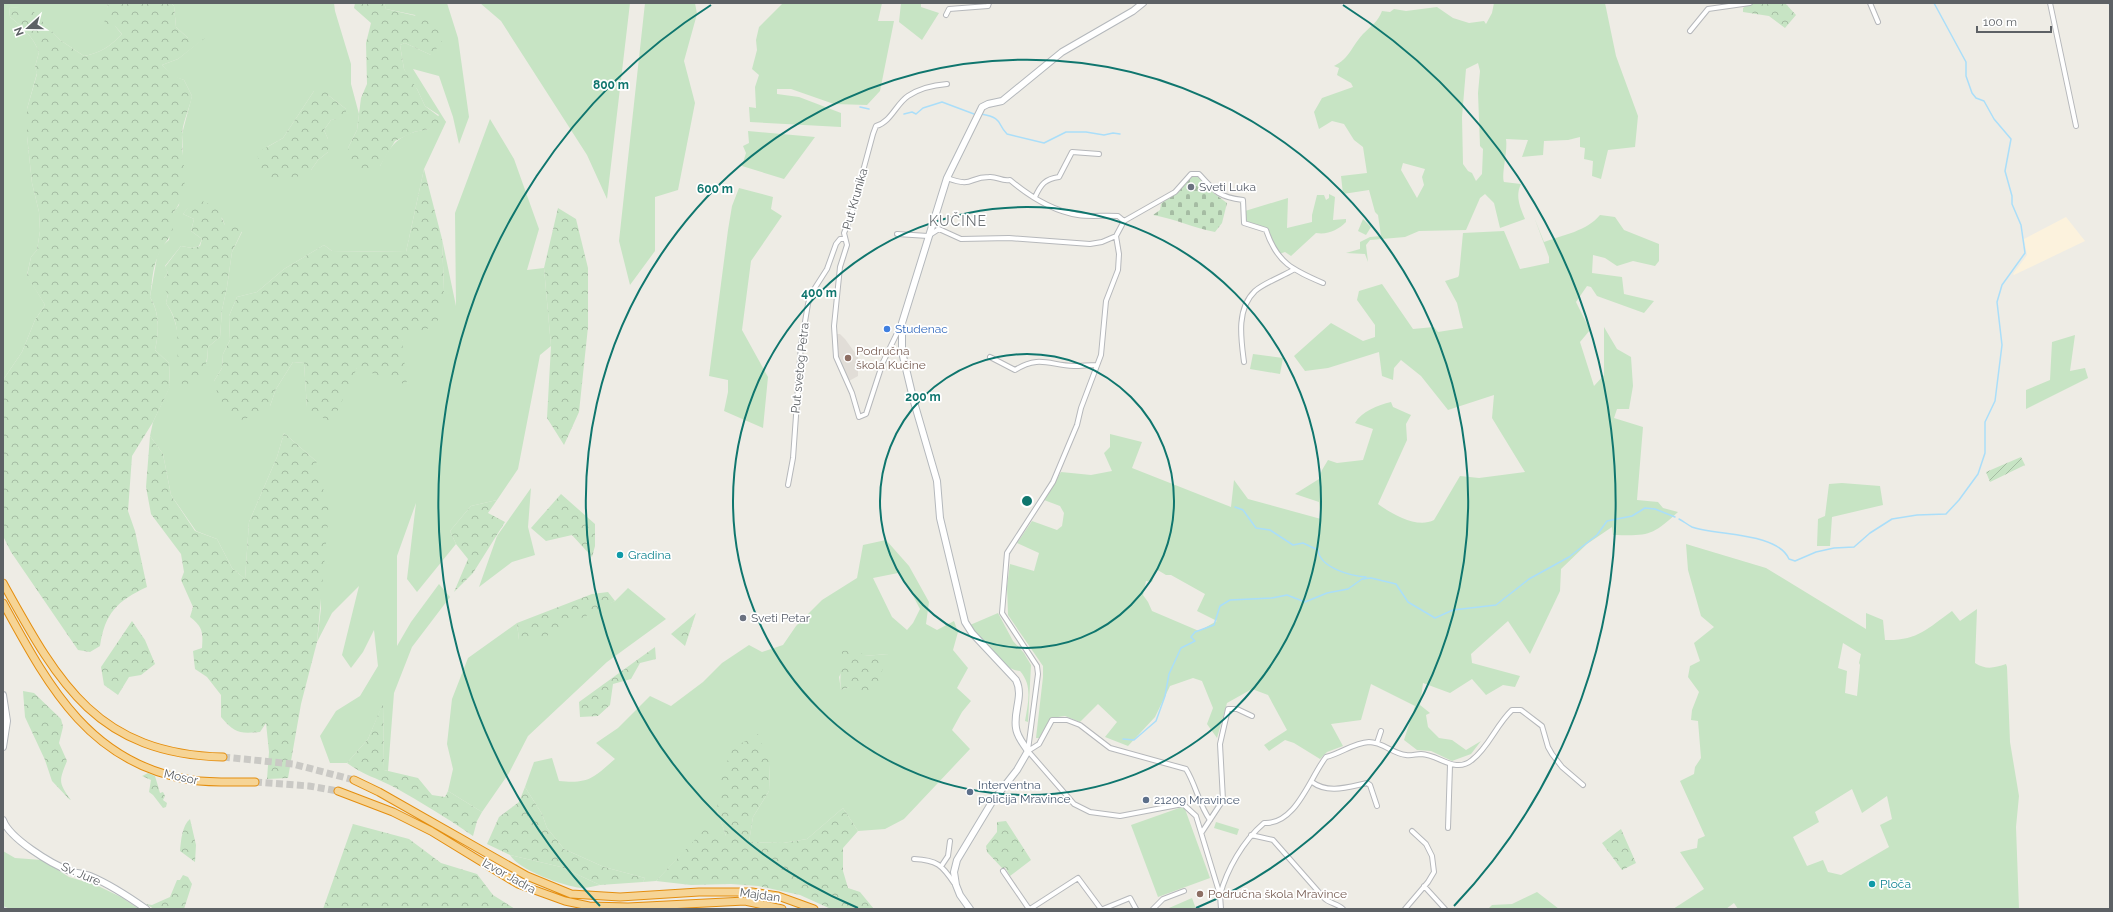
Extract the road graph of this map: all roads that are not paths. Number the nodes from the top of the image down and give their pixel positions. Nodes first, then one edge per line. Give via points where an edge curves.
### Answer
1 (989, 3) edge
2 (1143, 3) edge
3 (1750, 3) edge
4 (1870, 3) edge
5 (2050, 3) edge
6 (946, 15) dead end
7 (1878, 22) dead end
8 (1690, 31) dead end
9 (948, 84) dead end
10 (2076, 126) dead end
11 (1100, 154) dead end
12 (947, 178) junction
13 (1035, 197) junction
14 (1124, 222) junction
15 (897, 234) dead end
16 (928, 236) junction
17 (1116, 236) junction
18 (844, 239) junction
19 (1293, 270) junction
20 (1323, 283) dead end
21 (902, 323) junction
22 (990, 357) dead end
23 (1244, 362) dead end
24 (1096, 365) junction
25 (788, 485) dead end
26 (3, 583) edge
27 (3, 603) edge
28 (3, 695) edge
29 (1252, 716) dead end
30 (1381, 731) dead end
31 (1377, 743) junction
32 (3, 747) edge
33 (1028, 751) junction
34 (223, 757) tunnel mouth
35 (1450, 765) junction
36 (354, 780) tunnel mouth
37 (255, 782) tunnel mouth
38 (1312, 782) junction
39 (1583, 785) dead end
40 (338, 791) tunnel mouth
41 (1378, 806) dead end
42 (3, 820) edge
43 (1210, 820) junction
44 (1448, 828) dead end
45 (1412, 831) dead end
46 (1202, 832) junction
47 (1251, 835) junction
48 (950, 841) dead end
49 (914, 859) dead end
50 (942, 865) junction
51 (1003, 870) dead end
52 (956, 885) junction
53 (1424, 886) junction
54 (728, 891) joint
55 (1184, 891) dead end
56 (1220, 895) junction
57 (727, 901) joint
58 (146, 909) edge
59 (782, 909) edge
60 (814, 909) edge
61 (970, 909) edge
62 (1029, 909) edge
63 (1102, 909) edge
64 (1136, 909) edge
65 (1153, 909) edge
66 (1220, 909) edge
67 (1343, 909) edge
68 (1405, 909) edge
69 (1445, 909) edge

1 - 6 street via 988,6 950,9
2 - 12 main road via 1062,52 1002,101 982,107
3 - 8 street via 1708,9
4 - 7 street
5 - 10 street
9 - 18 street, Put Krunika via 924,88 908,96 884,124 876,126
11 - 13 street via 1072,152 1059,177 1048,179 1042,184
12 - 13 street via 961,183 970,183 978,178 990,176 1004,181 1010,180
12 - 16 main road
13 - 14 street via 1067,213 1118,216
14 - 17 street
14 - 19 street via 1174,192 1191,174 1199,174 1226,198 1243,200 1244,223 1266,230 1271,247
15 - 16 street
16 - 17 street via 939,229 961,239 1009,238 1090,244
16 - 21 main road
17 - 24 street via 1118,270 1106,302 1101,355
18 - 21 street, Put Krunika via 847,245 840,267 834,335 836,357 852,393 859,417 866,414 883,362
18 - 25 street, Put svetog Petra via 840,239 836,244 827,269 811,294 807,310 801,345 793,458
19 - 20 street
19 - 23 street via 1256,290 1246,302 1240,335
21 - 33 main road via 902,352 937,481 940,518 958,598 967,628 1018,685 1020,693 1016,726 1018,736
22 - 24 street via 1015,370 1027,362 1051,361 1074,366
24 - 33 street via 1077,425 1052,482 1007,553 1002,613 1037,666 1038,674
26 - 34 highway, Mosor via 33,638 56,672 80,701 97,716 142,743 177,752
27 - 37 highway, Mosor via 46,677 69,710 100,740 139,764 181,778
28 - 32 main road via 7,720
29 - 43 street via 1237,709 1228,709 1220,744 1223,800
30 - 31 street
31 - 35 street via 1406,755 1436,757
31 - 38 street via 1354,745 1336,755 1326,756
33 - 43 street via 1038,744 1052,720 1067,720 1080,725 1110,748 1186,769 1204,812
33 - 46 street via 1074,804 1090,812 1120,816 1183,804 1196,816
33 - 52 main road via 957,860 954,872
35 - 39 street via 1465,764 1472,760 1485,746 1500,721 1512,710 1522,710 1542,726 1552,754 1562,767
35 - 44 street
36 - 54 highway, Izvor Jadra via 482,852 548,886 571,894 620,897
38 - 41 street via 1320,788 1328,789 1370,785
38 - 47 street via 1286,816 1270,824 1264,823
40 - 57 highway, Izvor Jadra via 393,812 431,831 518,884 540,893 589,906 628,907
42 - 58 main road, Sv. Jure via 18,841 42,856 69,871 90,876
43 - 46 street
45 - 53 street via 1426,844 1432,856 1434,872
46 - 56 street
47 - 56 street via 1224,881
47 - 67 street via 1273,840 1329,903 1337,904
48 - 50 street via 948,856
49 - 50 street
50 - 52 street
51 - 62 street
52 - 61 main road
53 - 68 street
53 - 69 street
54 - 60 highway, Majdan via 778,896
55 - 65 street via 1163,899
56 - 66 street
57 - 59 highway, Majdan via 745,901
62 - 63 street via 1078,878
63 - 64 street via 1130,898

